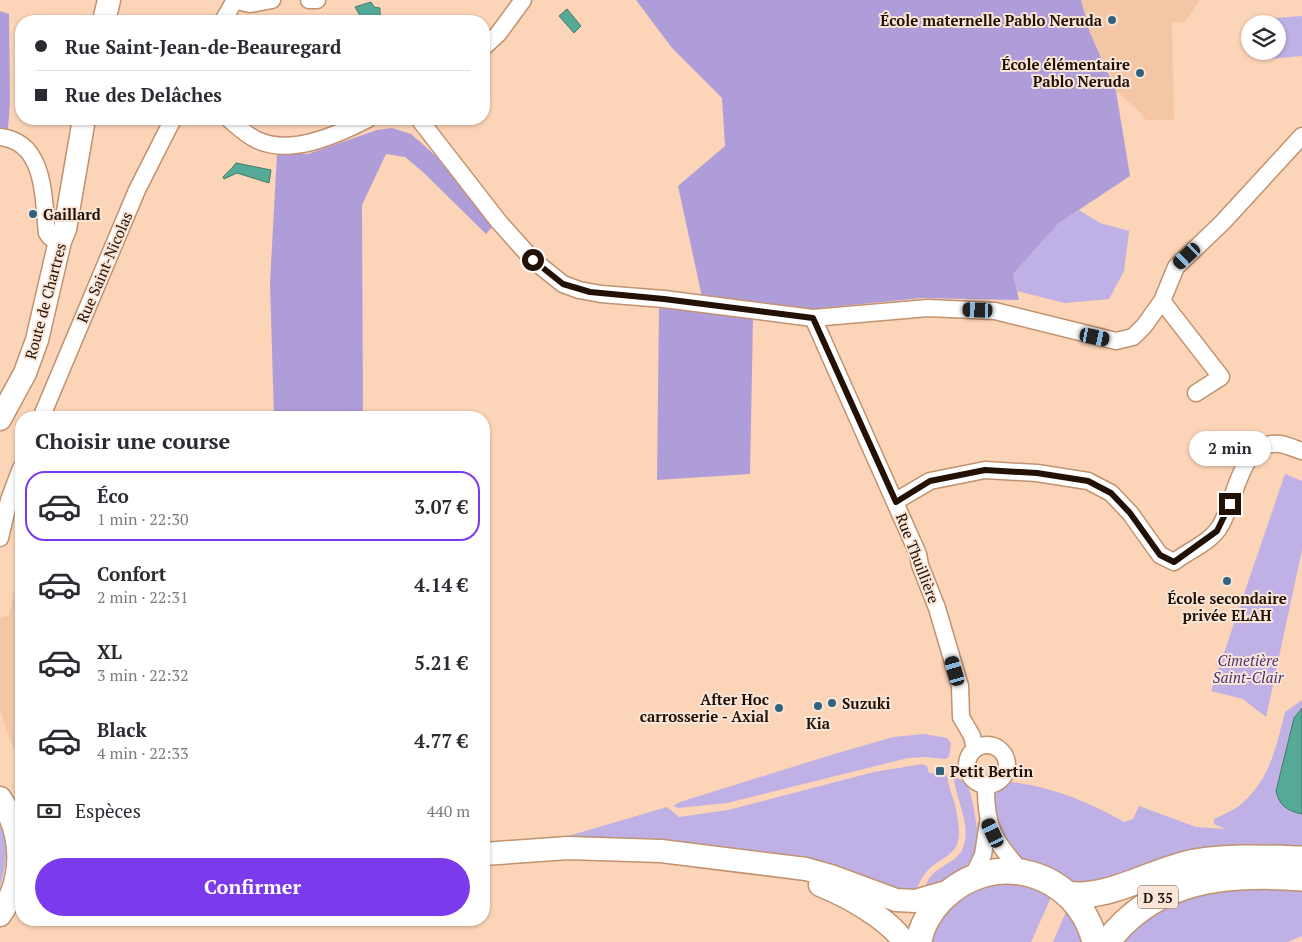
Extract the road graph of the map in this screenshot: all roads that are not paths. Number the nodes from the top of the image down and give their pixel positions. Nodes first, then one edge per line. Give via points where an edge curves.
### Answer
1 (109, 0) edge
2 (235, 0) edge
3 (272, 0) edge
4 (309, 0) edge
5 (317, 0) edge
6 (523, 0) edge
7 (105, 15) edge
8 (226, 15) edge
9 (490, 41) edge
10 (82, 125) edge
11 (170, 125) edge
12 (237, 125) edge
13 (356, 125) edge
14 (424, 125) edge
15 (1302, 136) edge
16 (0, 137) edge
17 (55, 240) junction
18 (1162, 301) junction
19 (813, 318) junction
20 (0, 391) edge
21 (1196, 394) dead end
22 (44, 411) edge
23 (0, 419) edge
24 (1302, 451) edge
25 (15, 484) edge
26 (896, 502) junction
27 (1, 529) edge
28 (976, 749) junction
29 (986, 784) junction
30 (10, 812) edge
31 (988, 822) junction
32 (15, 829) edge
33 (490, 854) edge
34 (1302, 859) edge
35 (776, 865) junction
36 (1022, 872) junction
37 (972, 878) junction
38 (1302, 878) edge
39 (15, 880) edge
40 (950, 891) junction
41 (1067, 894) junction
42 (0, 915) edge
43 (15, 916) edge
44 (0, 924) edge
45 (904, 942) edge
46 (919, 942) edge
47 (1095, 942) edge
48 (1107, 942) edge

1 - 7 main road
2 - 3 street via 250,4
2 - 8 street
4 - 5 street
6 - 9 street
10 - 17 main road, Route de Chartres
11 - 22 street, Rue Saint-Nicolas via 134,197
12 - 13 street via 255,139 277,146 322,139
14 - 19 street via 515,241 563,284 601,294
15 - 18 street via 1222,223 1176,267
16 - 17 street via 20,143 36,162 42,183 47,233
17 - 20 main road, Route de Chartres via 30,326
17 - 23 main road, Route de Chartres via 37,340
18 - 19 street via 1133,337 1116,341 995,311 928,308
18 - 21 street via 1221,376
19 - 26 street, Rue Thuillière
24 - 26 street via 1274,444 1255,452 1247,461 1220,526 1205,541 1174,562 1160,555 1130,513 1111,493 1088,481 1037,473 985,470 930,481
25 - 27 street
26 - 28 street, Rue Thuillière via 937,608 960,686 961,717
28 - 29 street via 969,758 968,768 974,780
28 - 29 street via 994,746 1006,759 1006,772 1002,777
29 - 31 street
30 - 32 main road
31 - 36 street via 998,842
31 - 37 street via 983,855
33 - 35 main road via 568,848 651,851
34 - 41 main road, D 35 via 1196,861 1098,893
35 - 40 main road via 831,876 896,900 915,901
35 - 45 main road via 855,903 897,931
36 - 37 main road via 992,871
36 - 41 main road via 1038,876
37 - 40 main road
38 - 48 main road, D 35 via 1264,875 1222,877 1186,885 1156,898 1116,930
39 - 42 main road via 11,896
40 - 46 main road via 925,923
41 - 47 main road via 1083,912
43 - 44 main road

